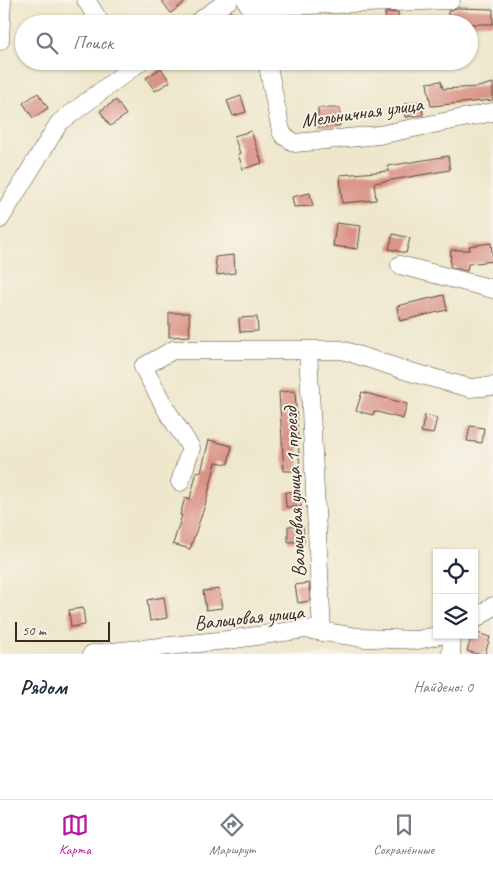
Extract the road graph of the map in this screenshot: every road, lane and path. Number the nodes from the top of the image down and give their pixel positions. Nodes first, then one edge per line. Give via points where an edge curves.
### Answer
1 (2, 0) edge
2 (86, 0) edge
3 (229, 0) edge
4 (450, 0) edge
5 (248, 3) edge
6 (95, 15) edge
7 (208, 15) edge
8 (253, 15) edge
9 (0, 41) edge
10 (125, 70) edge
11 (269, 70) edge
12 (493, 112) edge
13 (0, 219) edge
14 (400, 265) dead end
15 (493, 289) edge
16 (308, 350) junction
17 (493, 386) edge
18 (180, 482) dead end
19 (493, 606) edge
20 (478, 617) edge
21 (322, 632) junction
22 (433, 637) edge
23 (452, 639) edge
24 (92, 654) edge
25 (451, 654) edge

1 - 9 street
2 - 6 street
3 - 7 street
4 - 5 street
5 - 8 street
10 - 13 street via 59,123
11 - 12 street, Мельничная улица via 282,131 295,143 380,135
14 - 15 street
16 - 17 street via 342,350 470,388
16 - 18 street via 173,350 143,366 191,448
16 - 21 street, Вальцовая улица 1 проезд
19 - 20 street
21 - 22 street, Вальцовая улица via 364,638 418,640
21 - 24 street, Вальцовая улица via 305,629
23 - 25 street

